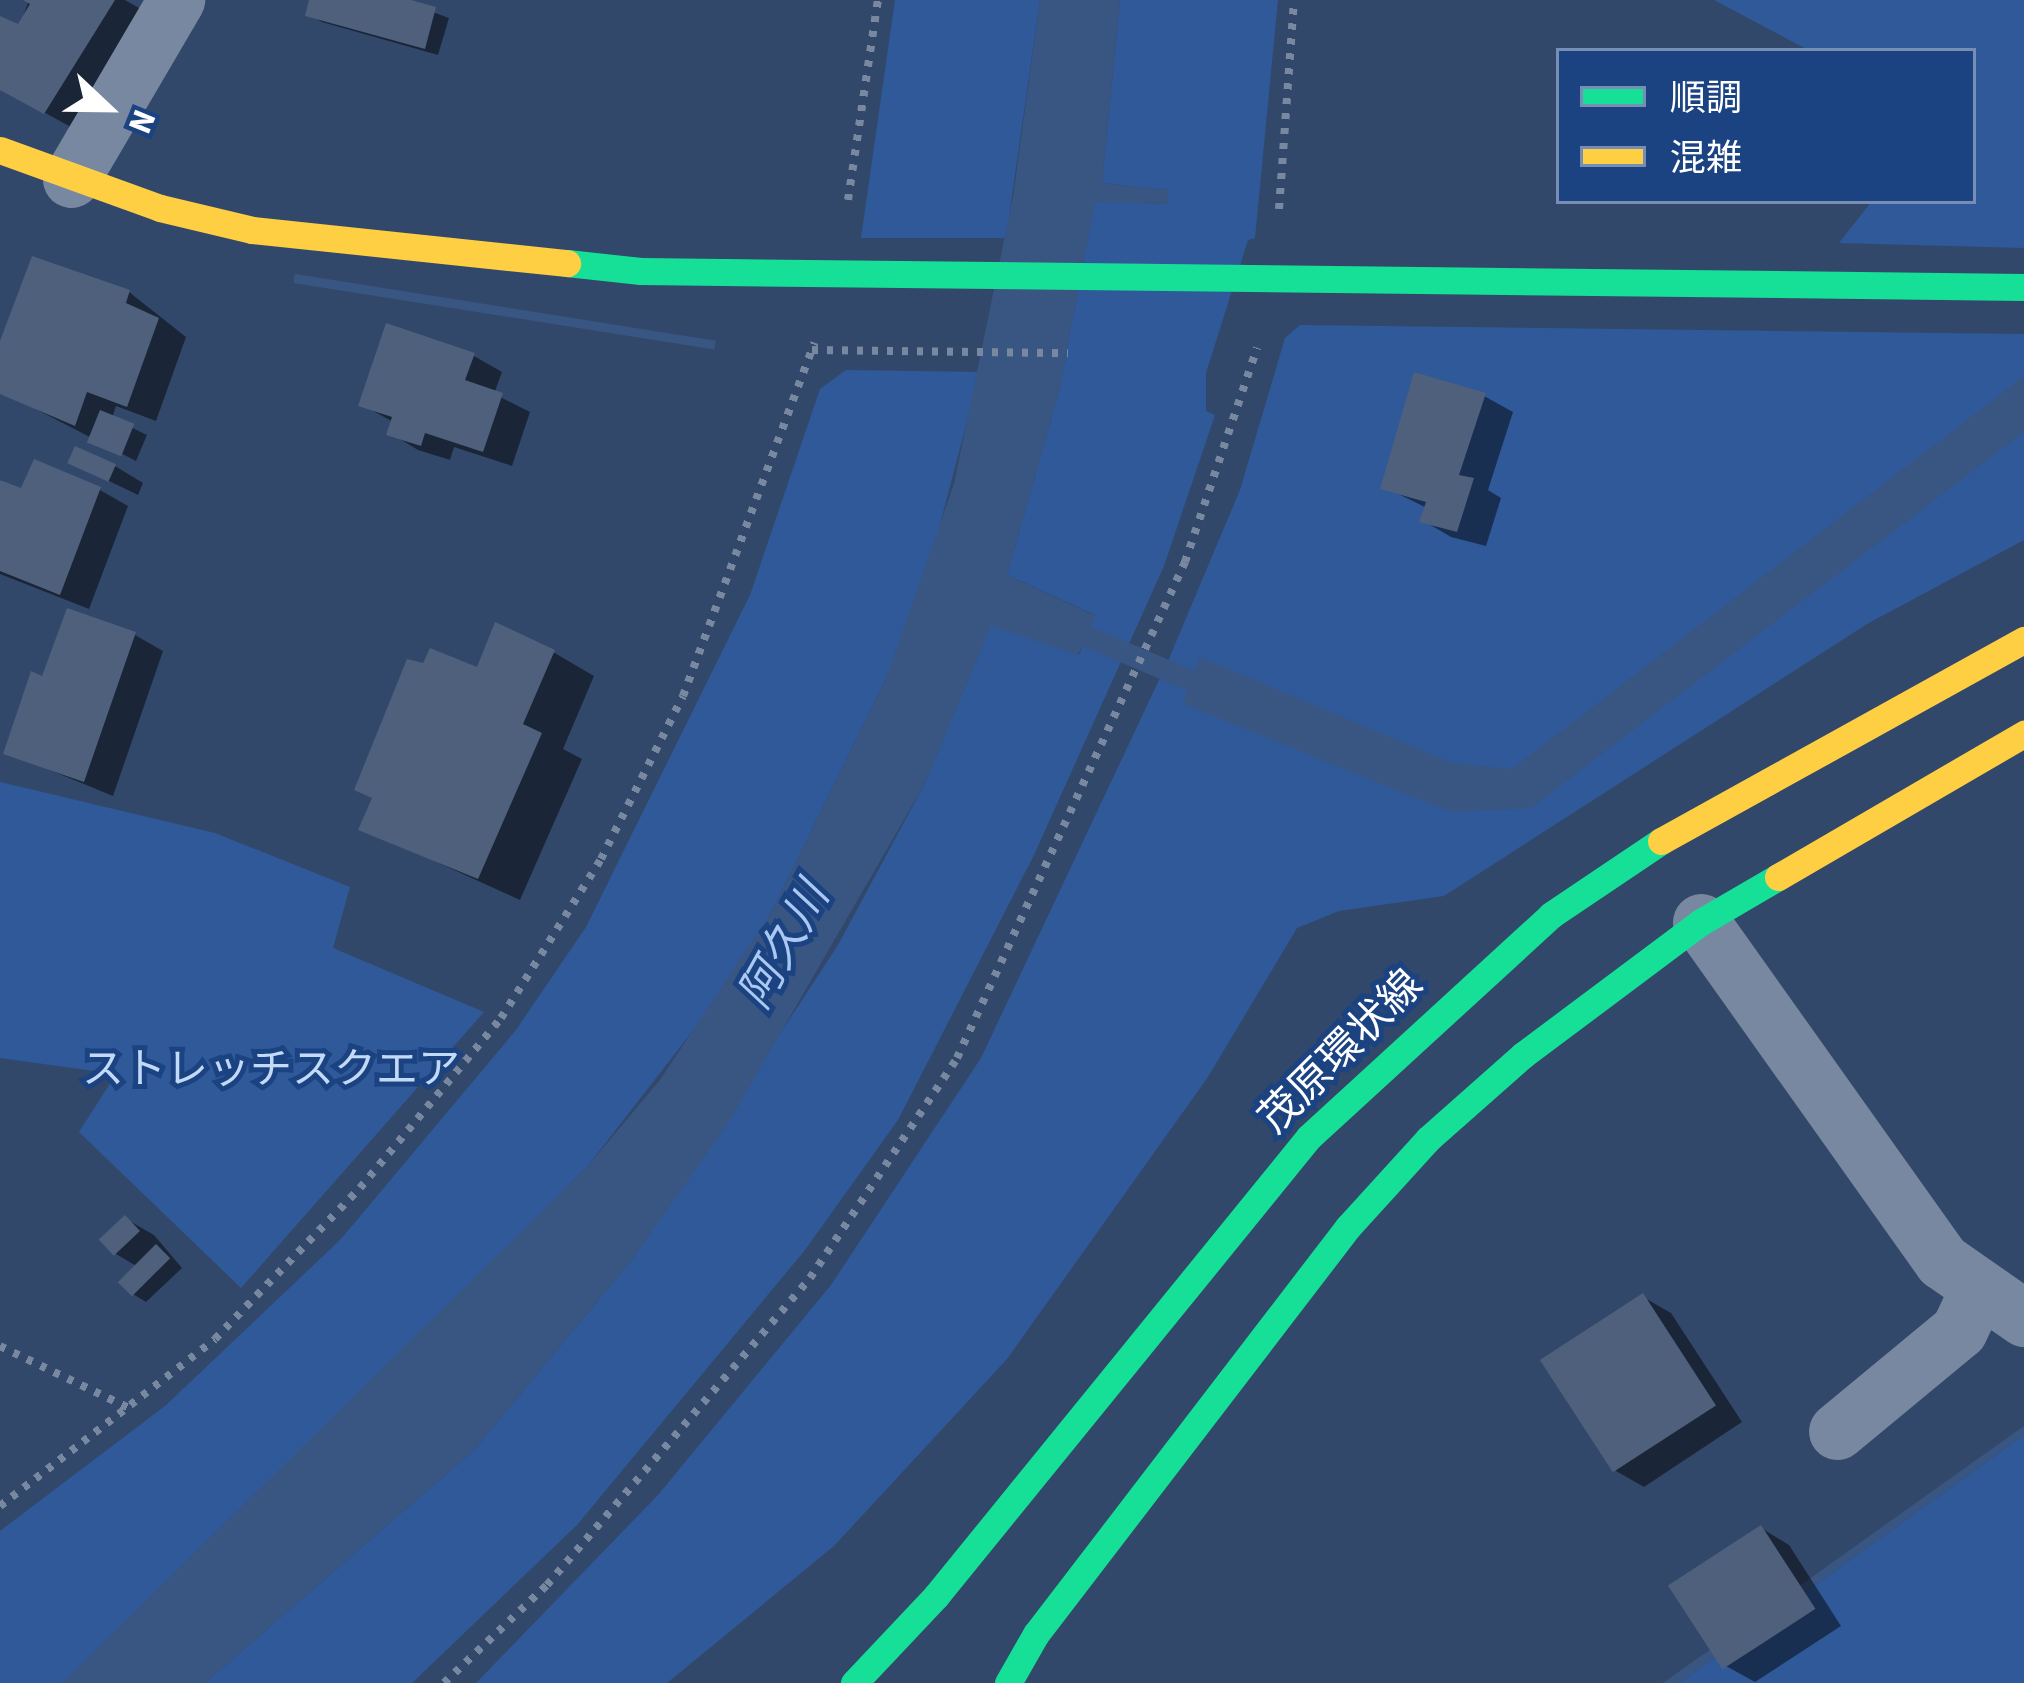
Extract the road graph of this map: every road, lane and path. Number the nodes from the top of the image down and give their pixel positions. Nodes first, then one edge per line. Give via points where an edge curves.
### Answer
1 (176, 0) edge
2 (878, 0) edge
3 (1294, 0) edge
4 (0, 150) edge
5 (71, 179) junction
6 (840, 276) junction
7 (1257, 278) junction
8 (2024, 287) edge
9 (812, 350) junction
10 (1094, 353) dead end
11 (2024, 640) edge
12 (2024, 734) edge
13 (1700, 922) junction
14 (2001, 1304) edge
15 (0, 1346) edge
16 (132, 1409) junction
17 (1837, 1431) dead end
18 (0, 1506) edge
19 (444, 1683) edge
20 (854, 1683) edge
21 (1008, 1683) edge

1 - 5 street
2 - 6 path
3 - 7 path
4 - 5 street
5 - 6 street via 252,230 641,271
6 - 7 street
6 - 9 path
7 - 8 street
7 - 19 path via 1250,376 1185,562 957,1058 810,1278 547,1585
9 - 10 path
9 - 16 path via 682,696 554,939 360,1188 215,1340
11 - 20 street, 茂原環状線 via 1680,828 1552,915 1428,1020 1309,1137 936,1596
12 - 13 street
13 - 14 street via 1942,1262
13 - 21 street via 1523,1055 1412,1156 1164,1467
14 - 17 street
15 - 16 path
16 - 18 path

